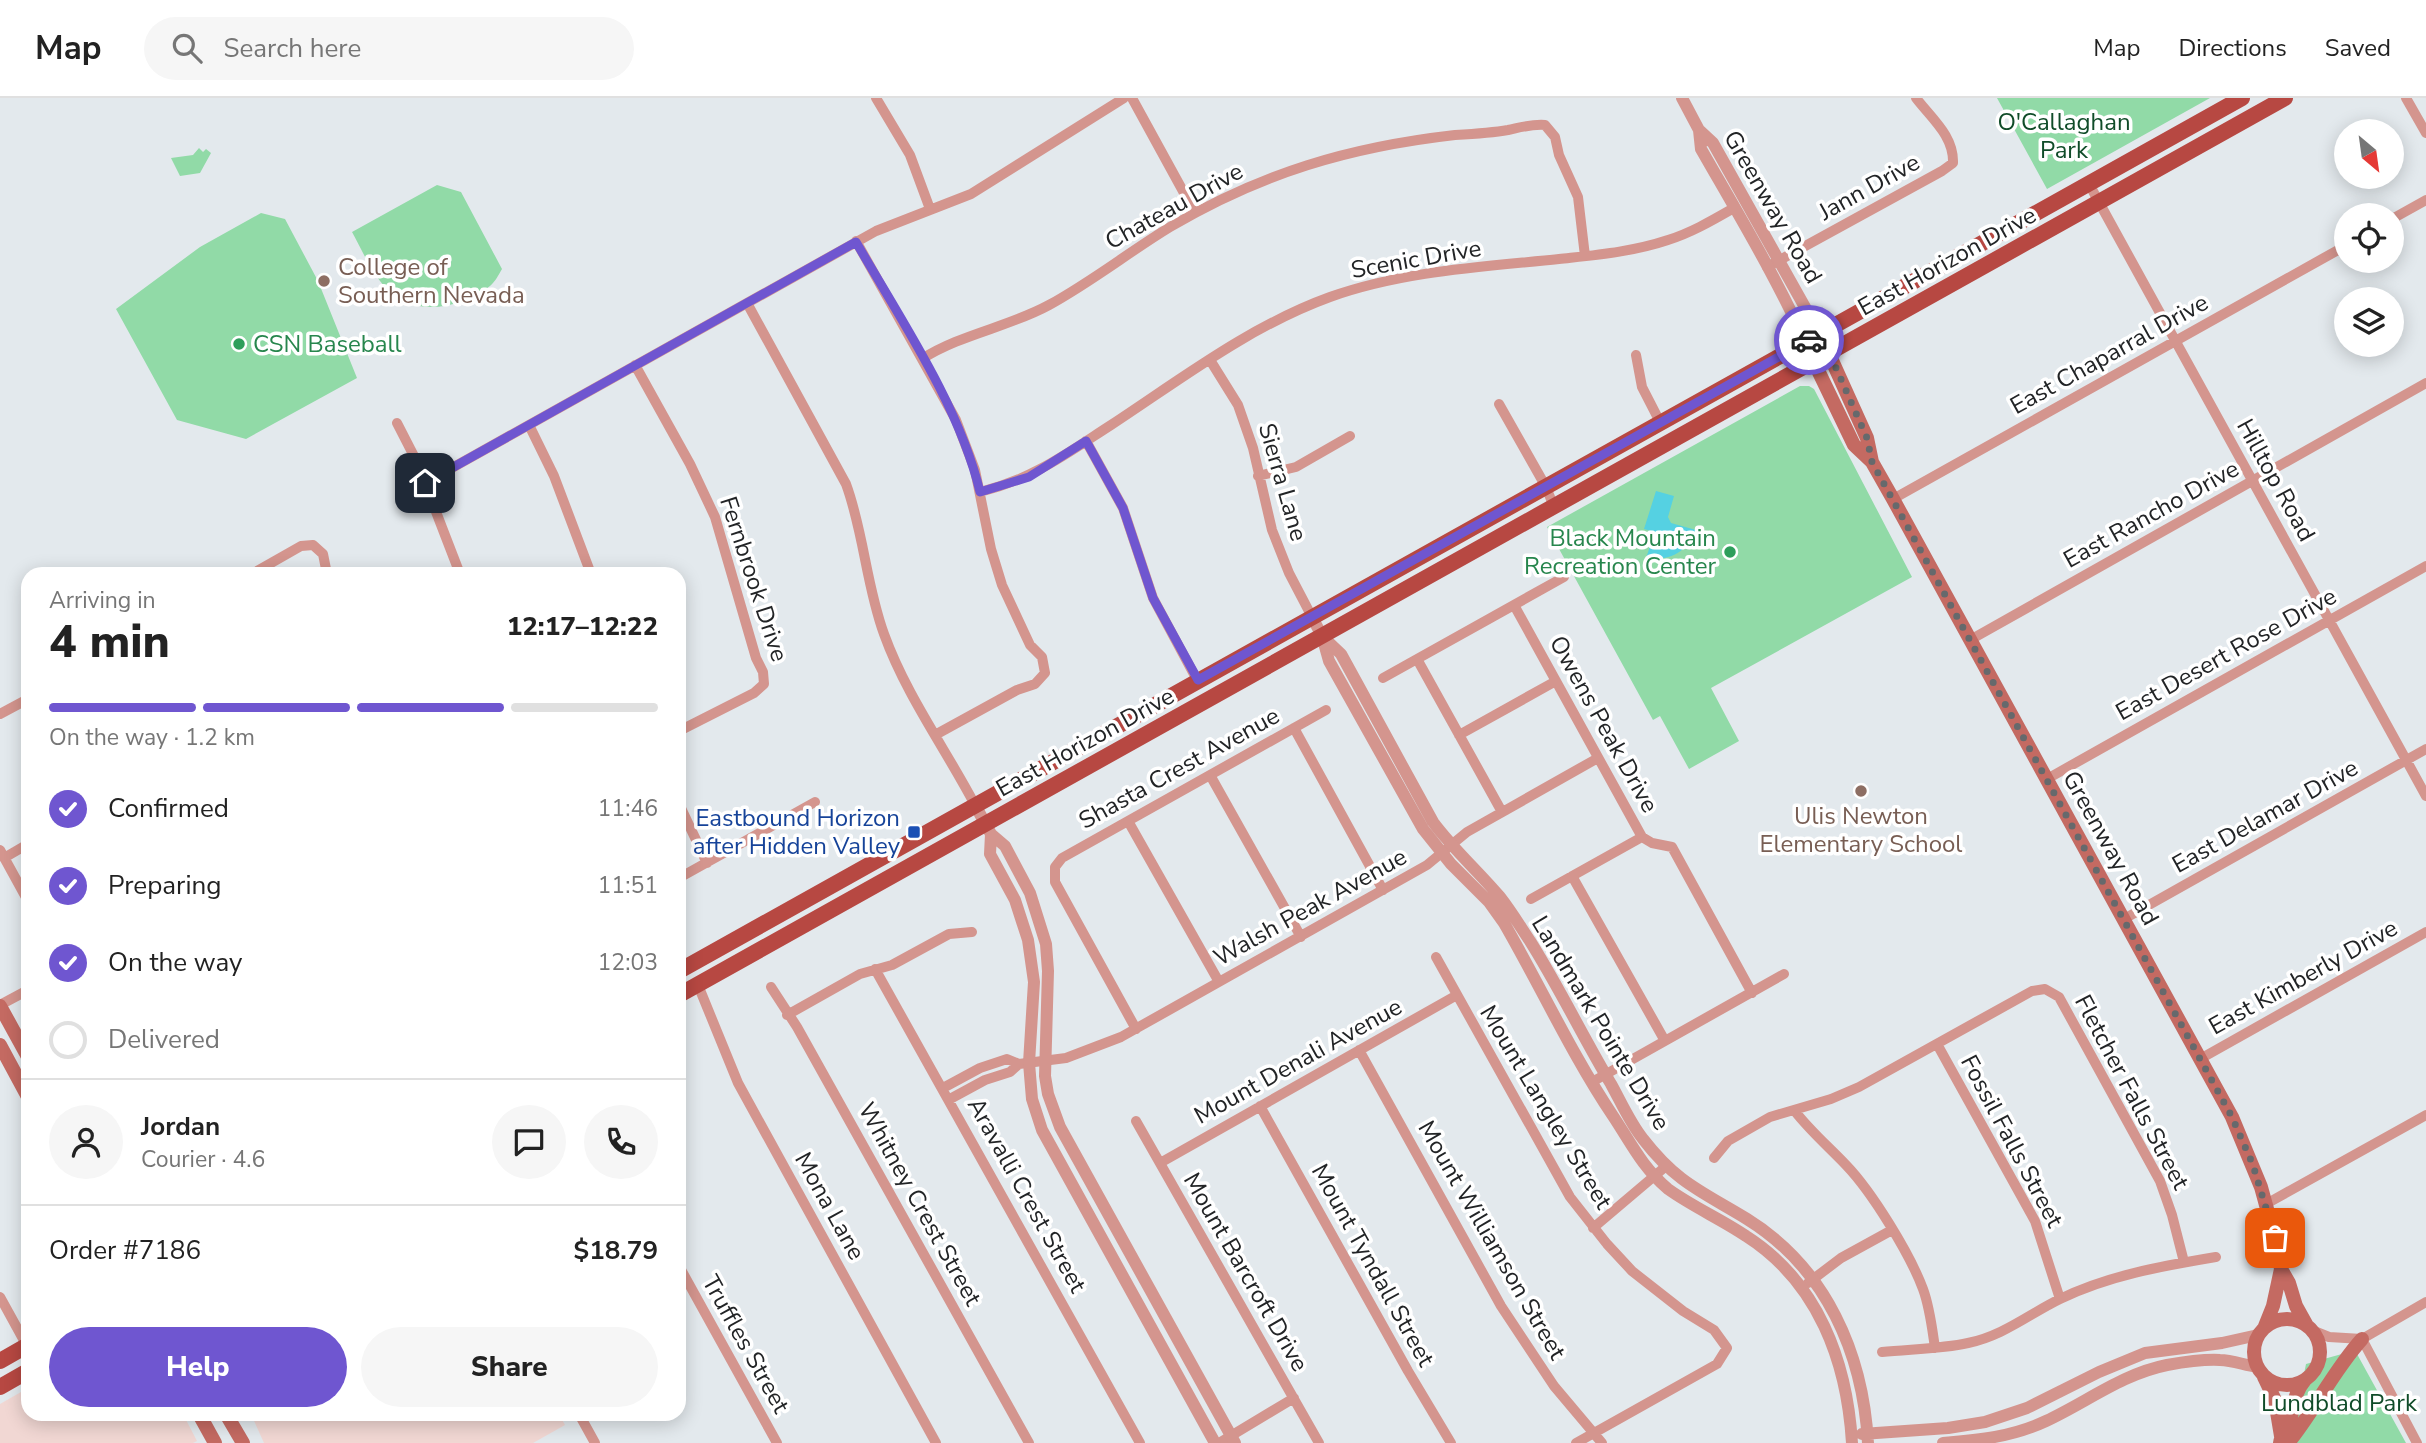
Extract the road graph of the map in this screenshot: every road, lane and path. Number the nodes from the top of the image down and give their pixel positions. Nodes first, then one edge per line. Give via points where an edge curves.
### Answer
1 (876, 98) edge
2 (1124, 98) edge
3 (1132, 98) edge
4 (1682, 98) edge
5 (1916, 98) edge
6 (2242, 98) edge
7 (2284, 98) edge
8 (2406, 98) edge
9 (2199, 122) junction
10 (1699, 130) junction
11 (2426, 133) edge
12 (2089, 184) junction
13 (2426, 200) edge
14 (2099, 202) junction
15 (1734, 208) junction
16 (930, 209) junction
17 (2404, 212) edge
18 (1195, 213) junction
19 (856, 242) junction
20 (2334, 252) edge
21 (1585, 257) junction
22 (1780, 260) junction
23 (1767, 267) junction
24 (747, 303) junction
25 (2176, 341) junction
26 (1806, 342) junction
27 (1825, 344) junction
28 (1636, 355) dead end
29 (922, 359) junction
30 (1210, 360) junction
31 (1814, 362) junction
32 (635, 365) junction
33 (2426, 383) edge
34 (1499, 404) dead end
35 (1660, 422) junction
36 (397, 423) dead end
37 (529, 425) junction
38 (1350, 436) dead end
39 (1086, 441) junction
40 (1872, 462) junction
41 (1258, 476) junction
42 (2252, 481) junction
43 (425, 483) junction
44 (1546, 487) junction
45 (980, 492) junction
46 (1893, 499) junction
47 (1554, 507) junction
48 (2426, 566) edge
49 (265, 567) edge
50 (326, 567) edge
51 (457, 567) edge
52 (588, 567) edge
53 (1564, 578) dead end
54 (1514, 605) junction
55 (1311, 617) junction
56 (2329, 621) junction
57 (1322, 636) junction
58 (1970, 640) junction
59 (1417, 659) junction
60 (1383, 678) dead end
61 (1198, 680) junction
62 (1556, 681) junction
63 (21, 703) edge
64 (1326, 710) dead end
65 (0, 714) edge
66 (686, 727) edge
67 (1294, 728) junction
68 (935, 735) junction
69 (1459, 735) junction
70 (2426, 749) edge
71 (1598, 758) junction
72 (2406, 760) junction
73 (1210, 775) junction
74 (2047, 779) junction
75 (2426, 796) edge
76 (815, 802) dead end
77 (975, 805) junction
78 (1502, 812) junction
79 (686, 819) edge
80 (1128, 821) junction
81 (988, 829) junction
82 (1642, 837) junction
83 (21, 847) edge
84 (1446, 850) junction
85 (2, 854) edge
86 (707, 863) junction
87 (686, 874) edge
88 (1572, 876) junction
89 (21, 888) edge
90 (1383, 890) junction
91 (1531, 898) dead end
92 (2124, 919) junction
93 (767, 921) junction
94 (972, 932) dead end
95 (2426, 932) edge
96 (1301, 937) junction
97 (1436, 957) dead end
98 (686, 967) edge
99 (874, 969) junction
100 (1784, 974) dead end
101 (1219, 982) junction
102 (698, 985) junction
103 (771, 987) dead end
104 (686, 991) edge
105 (1752, 993) junction
106 (21, 994) edge
107 (1457, 995) junction
108 (0, 1006) edge
109 (787, 1015) junction
110 (1136, 1029) junction
111 (1665, 1041) junction
112 (21, 1044) edge
113 (1937, 1044) junction
114 (0, 1045) edge
115 (1359, 1050) junction
116 (2200, 1059) junction
117 (1044, 1061) junction
118 (1024, 1064) junction
119 (1605, 1074) junction
120 (1592, 1082) junction
121 (21, 1084) edge
122 (943, 1088) junction
123 (950, 1099) junction
124 (1261, 1106) junction
125 (1794, 1110) junction
126 (2426, 1115) edge
127 (1136, 1121) dead end
128 (1714, 1158) dead end
129 (1160, 1163) junction
130 (1665, 1167) junction
131 (1654, 1177) junction
132 (2266, 1204) junction
133 (1593, 1228) junction
134 (1892, 1230) junction
135 (2216, 1257) dead end
136 (2184, 1262) junction
137 (2281, 1269) junction
138 (686, 1279) edge
139 (1807, 1283) junction
140 (0, 1297) edge
141 (2060, 1299) junction
142 (2426, 1302) edge
143 (2310, 1328) junction
144 (2261, 1330) junction
145 (21, 1335) edge
146 (2362, 1339) junction
147 (1935, 1348) junction
148 (21, 1349) edge
149 (1882, 1352) dead end
150 (0, 1361) edge
151 (2260, 1371) junction
152 (21, 1375) edge
153 (2305, 1380) junction
154 (0, 1387) edge
155 (1294, 1398) junction
156 (203, 1421) edge
157 (230, 1421) edge
158 (583, 1421) edge
159 (1592, 1434) junction
160 (1868, 1438) edge
161 (1233, 1439) edge
162 (1852, 1439) edge
163 (2283, 1441) edge
164 (215, 1443) edge
165 (243, 1443) edge
166 (595, 1443) edge
167 (777, 1443) edge
168 (936, 1443) edge
169 (1029, 1443) edge
170 (1140, 1443) edge
171 (1217, 1443) edge
172 (1319, 1443) edge
173 (1451, 1443) edge
174 (1576, 1443) edge
175 (1602, 1443) edge
176 (1942, 1443) edge
177 (2417, 1443) edge

1 - 16 street via 909,155
2 - 16 street via 989,184
3 - 18 street
4 - 10 street, Greenway Road
5 - 22 street, Jann Drive via 1947,136 1954,149 1953,163
6 - 9 main road, East Horizon Drive
7 - 14 main road, East Horizon Drive
8 - 11 street
9 - 12 main road, East Horizon Drive
9 - 14 main road via 2173,149 2102,190
10 - 15 street, Greenway Road via 1701,149
10 - 22 street, Greenway Road via 1713,143
12 - 14 street, Hilltop Road
12 - 27 main road, East Horizon Drive via 1966,254 1948,273
13 - 17 street
14 - 25 street, Hilltop Road
14 - 27 main road, East Horizon Drive
15 - 21 street, Scenic Drive via 1672,239
15 - 23 street, Greenway Road
16 - 19 street
18 - 21 street, Chateau Drive via 1253,184 1342,154 1415,140 1545,125 1555,137 1578,197
18 - 29 street, Chateau Drive via 1041,309
19 - 24 street
19 - 29 street
20 - 25 street, East Chaparral Drive
21 - 30 street, Scenic Drive via 1430,273 1361,288 1279,319
22 - 23 street, Jann Drive
22 - 27 street, Greenway Road
23 - 26 street, Greenway Road
24 - 32 street
24 - 68 street via 846,484 885,637
25 - 42 street, Hilltop Road
25 - 46 street, East Chaparral Drive
26 - 27 main road, East Horizon Drive
26 - 31 street, Greenway Road
26 - 35 main road, East Horizon Drive
27 - 31 main road via 1816,351
27 - 40 main road, Greenway Road via 1867,438
28 - 35 street via 1642,387
29 - 45 street via 956,420
30 - 39 street, Scenic Drive
30 - 41 street, Sierra Lane via 1238,405
31 - 40 main road, Greenway Road via 1854,445
31 - 47 main road, East Horizon Drive
32 - 37 street
32 - 66 street, Fernbrook Drive via 715,517 763,672 764,684 754,692
33 - 42 street, East Rancho Drive
34 - 44 street
35 - 44 main road, East Horizon Drive
36 - 43 street
37 - 43 street
37 - 52 street
38 - 41 street via 1296,467
39 - 45 street, Scenic Drive via 1029,477
39 - 61 street via 1123,508 1153,598
40 - 46 main road, Greenway Road
41 - 55 street, Sierra Lane via 1276,542
42 - 56 street, Hilltop Road
42 - 58 street, East Rancho Drive
43 - 51 street
44 - 47 street
44 - 55 main road, East Horizon Drive
45 - 68 street via 990,549 1002,584 1030,645 1042,657 1045,673 1035,684
46 - 58 main road, Greenway Road
47 - 57 main road, East Horizon Drive
48 - 56 street, East Desert Rose Drive
49 - 50 street via 301,546 313,545 323,554
53 - 54 street
54 - 59 street
54 - 62 street, Owens Peak Drive
55 - 57 street, Landmark Pointe Drive
55 - 61 main road, East Horizon Drive
56 - 72 street, Hilltop Road
56 - 74 street, East Desert Rose Drive
57 - 81 main road, East Horizon Drive
57 - 84 street, Landmark Pointe Drive via 1329,661 1423,829
58 - 74 main road, Greenway Road
59 - 60 street
59 - 69 street
61 - 77 main road, East Horizon Drive
62 - 69 street
62 - 71 street, Owens Peak Drive
63 - 65 street
64 - 67 street, Shasta Crest Avenue
67 - 73 street, Shasta Crest Avenue
67 - 90 street
68 - 77 street
69 - 78 street
70 - 72 street, East Delamar Drive
71 - 78 street, Walsh Peak Avenue
71 - 82 street, Owens Peak Drive
72 - 75 street, Hilltop Road
72 - 92 street, East Delamar Drive
73 - 80 street, Shasta Crest Avenue
73 - 96 street
74 - 92 main road, Greenway Road
76 - 86 street
77 - 81 street
77 - 93 main road, East Horizon Drive
78 - 84 street, Walsh Peak Avenue
79 - 86 street
80 - 101 street
80 - 110 street, Shasta Crest Avenue via 1062,858 1055,867 1055,882
81 - 102 main road, East Horizon Drive
81 - 117 street via 1005,846 1030,893 1046,944
81 - 118 street via 990,854 1015,900 1028,940 1034,982
82 - 88 street
82 - 105 street, Owens Peak Drive via 1672,847
83 - 85 street
84 - 90 street, Walsh Peak Avenue
84 - 119 street, Landmark Pointe Drive via 1510,911
84 - 120 street, Landmark Pointe Drive via 1504,923
85 - 89 street
86 - 87 street
88 - 91 street
88 - 111 street
90 - 96 street, Walsh Peak Avenue
92 - 116 main road, Greenway Road
93 - 98 main road, East Horizon Drive
93 - 102 main road via 752,942 706,969
94 - 99 street via 949,934 892,965
95 - 116 street, East Kimberly Drive
96 - 101 street, Walsh Peak Avenue
97 - 107 street, Mount Langley Street
99 - 109 street
99 - 122 street, Aravalli Crest Street
100 - 105 street
101 - 110 street, Walsh Peak Avenue
102 - 104 main road, East Horizon Drive
102 - 168 street, Mona Lane via 738,1083
103 - 109 street, Whitney Crest Street
105 - 111 street
106 - 108 street
107 - 115 street, Mount Denali Avenue
107 - 133 street, Mount Langley Street via 1570,1197
108 - 112 main road
109 - 169 street, Whitney Crest Street
110 - 117 street, Walsh Peak Avenue via 1095,1048
111 - 119 street
113 - 125 street via 1859,1087
113 - 136 street, Fletcher Falls Street via 2032,990 2045,989 2059,997 2160,1181
113 - 141 street, Fossil Falls Street via 2035,1221
114 - 121 main road
115 - 124 street, Mount Denali Avenue
115 - 159 street, Mount Williamson Street via 1501,1306
116 - 132 main road, Greenway Road via 2244,1142
117 - 118 street, Walsh Peak Avenue
117 - 161 street via 1048,1094 1060,1127
118 - 122 street via 1007,1059 990,1063
118 - 123 street
118 - 171 street via 1052,1151
119 - 120 street
119 - 130 street, Landmark Pointe Drive via 1640,1136
120 - 131 street, Landmark Pointe Drive
122 - 123 street, Aravalli Crest Street
123 - 170 street, Aravalli Crest Street
124 - 129 street, Mount Denali Avenue
124 - 173 street, Mount Tyndall Street
125 - 128 street via 1770,1117 1728,1141
125 - 134 street via 1847,1166
126 - 132 street
127 - 129 street, Mount Barcroft Drive
129 - 155 street, Mount Barcroft Drive
130 - 131 street
130 - 139 street, Landmark Pointe Drive via 1776,1241
131 - 133 street
131 - 139 street, Landmark Pointe Drive via 1767,1250
132 - 137 main road, Greenway Road
133 - 159 street, Mount Langley Street via 1632,1270 1714,1330 1727,1349 1717,1364
134 - 139 street
134 - 147 street via 1922,1287
135 - 136 street
136 - 141 street via 2136,1272
137 - 143 main road, Greenway Road
137 - 144 main road, Greenway Road via 2273,1306
138 - 167 street, Truffles Street
139 - 160 street, Landmark Pointe Drive via 1844,1330 1859,1381
139 - 162 street, Landmark Pointe Drive via 1840,1366
140 - 145 street
141 - 147 street via 1991,1336
142 - 146 street
143 - 144 main road via 2285,1318
143 - 146 street via 2329,1337
143 - 153 main road via 2321,1352 2319,1363
144 - 151 main road via 2253,1356
144 - 160 street via 2222,1343 2145,1353 2027,1408 1985,1422
146 - 163 main road via 2344,1358 2305,1421
146 - 177 street
147 - 149 street
148 - 150 main road
151 - 153 main road via 2283,1385
151 - 163 main road via 2271,1387
151 - 176 street via 2222,1360 2165,1365 2122,1380 2022,1431
152 - 154 main road
153 - 163 main road via 2297,1389
155 - 161 street
155 - 172 street, Mount Barcroft Drive
156 - 164 main road
157 - 165 main road
158 - 166 street
159 - 174 street
159 - 175 street, Mount Williamson Street
160 - 162 street
161 - 171 street

